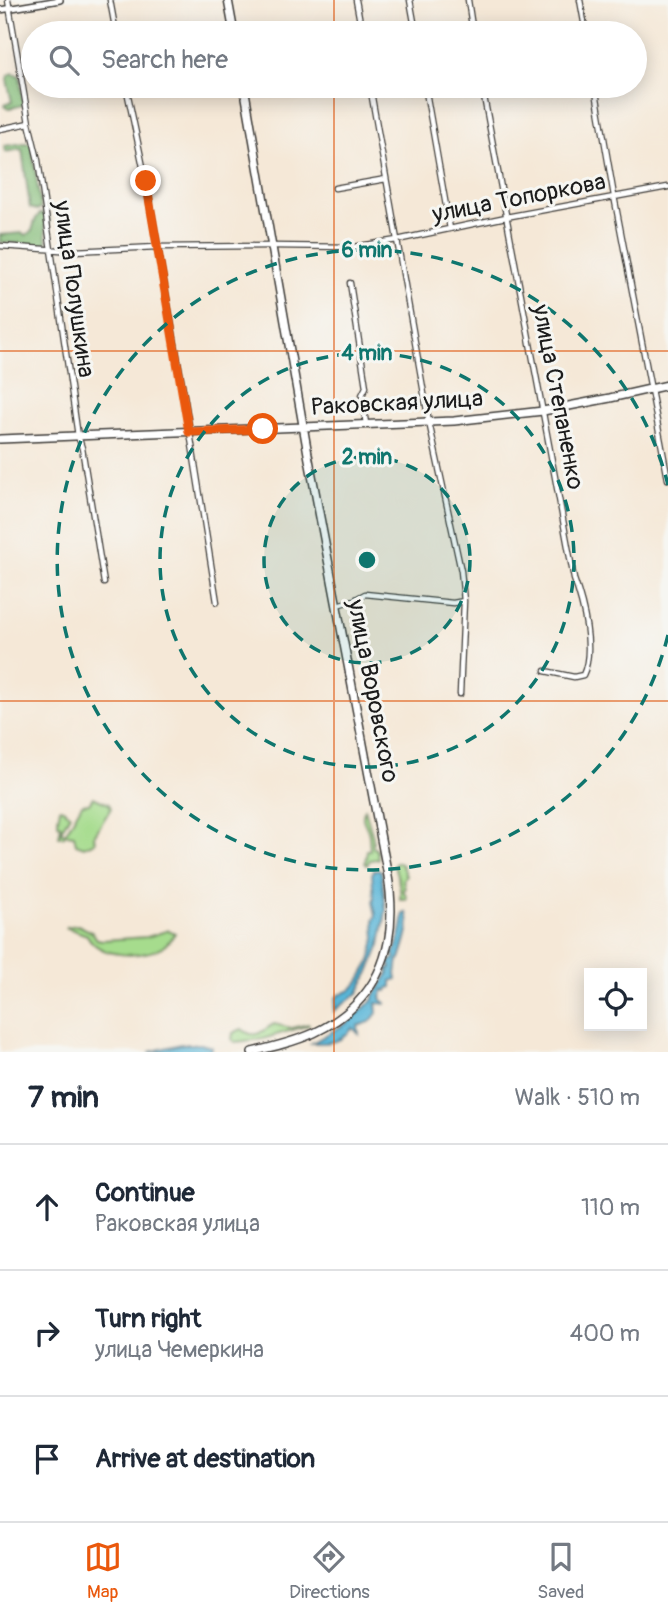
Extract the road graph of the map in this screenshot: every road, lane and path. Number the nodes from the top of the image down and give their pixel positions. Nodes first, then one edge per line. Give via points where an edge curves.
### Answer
1 (8, 0) edge
2 (60, 0) edge
3 (110, 0) edge
4 (228, 0) edge
5 (356, 0) edge
6 (410, 0) edge
7 (468, 0) edge
8 (580, 0) edge
9 (10, 9) junction
10 (0, 10) edge
11 (114, 21) edge
12 (232, 21) edge
13 (360, 21) edge
14 (413, 21) edge
15 (471, 21) edge
16 (584, 21) edge
17 (21, 76) edge
18 (25, 98) edge
19 (129, 98) edge
20 (246, 98) edge
21 (372, 98) edge
22 (427, 98) edge
23 (484, 98) edge
24 (597, 98) edge
25 (29, 124) junction
26 (0, 129) edge
27 (386, 179) junction
28 (668, 187) edge
29 (335, 188) dead end
30 (614, 197) junction
31 (506, 217) junction
32 (450, 229) junction
33 (397, 240) junction
34 (0, 246) edge
35 (272, 246) junction
36 (157, 247) junction
37 (51, 250) junction
38 (350, 284) dead end
39 (668, 385) edge
40 (650, 388) junction
41 (543, 411) junction
42 (429, 422) junction
43 (366, 425) junction
44 (304, 427) junction
45 (189, 432) junction
46 (78, 436) junction
47 (0, 439) edge
48 (668, 479) edge
49 (104, 583) dead end
50 (464, 601) junction
51 (216, 602) dead end
52 (337, 605) junction
53 (545, 671) dead end
54 (460, 694) dead end
55 (252, 1052) edge

1 - 9 street, улица Полушкина
2 - 9 street
3 - 11 street
4 - 12 main road
5 - 13 street
6 - 14 street
7 - 15 street
8 - 16 street
9 - 10 street
9 - 17 street, улица Полушкина
18 - 25 street, улица Полушкина
19 - 36 street
20 - 35 main road, улица Воровского
21 - 27 street
22 - 32 street
23 - 31 street, улица Степаненко
24 - 30 street
25 - 26 street
25 - 37 street, улица Полушкина
27 - 29 street
27 - 33 street
28 - 30 street, улица Топоркова
30 - 31 street, улица Топоркова
30 - 40 street
31 - 32 street, улица Топоркова
31 - 41 street, улица Степаненко
32 - 33 street, улица Топоркова
33 - 35 street, улица Топоркова via 353,247
33 - 42 street
34 - 37 street, улица Топоркова
35 - 36 street, улица Топоркова
35 - 44 main road, улица Воровского
36 - 37 street, улица Топоркова
36 - 45 street
37 - 46 street, улица Полушкина
38 - 43 street via 366,387 362,395
39 - 40 main road, Раковская улица
40 - 41 main road, Раковская улица
40 - 48 street
41 - 42 main road, Раковская улица
41 - 53 street, улица Степаненко via 589,648 583,675
42 - 43 main road, Раковская улица
42 - 50 street
43 - 44 main road, Раковская улица
44 - 45 main road, Раковская улица
44 - 52 main road, улица Воровского
45 - 46 main road, Раковская улица
45 - 51 street
46 - 47 main road, Раковская улица
46 - 49 street, улица Полушкина
50 - 52 street via 365,594
50 - 54 street
52 - 55 main road, улица Воровского via 383,849 392,925 379,971 347,1013 292,1042

